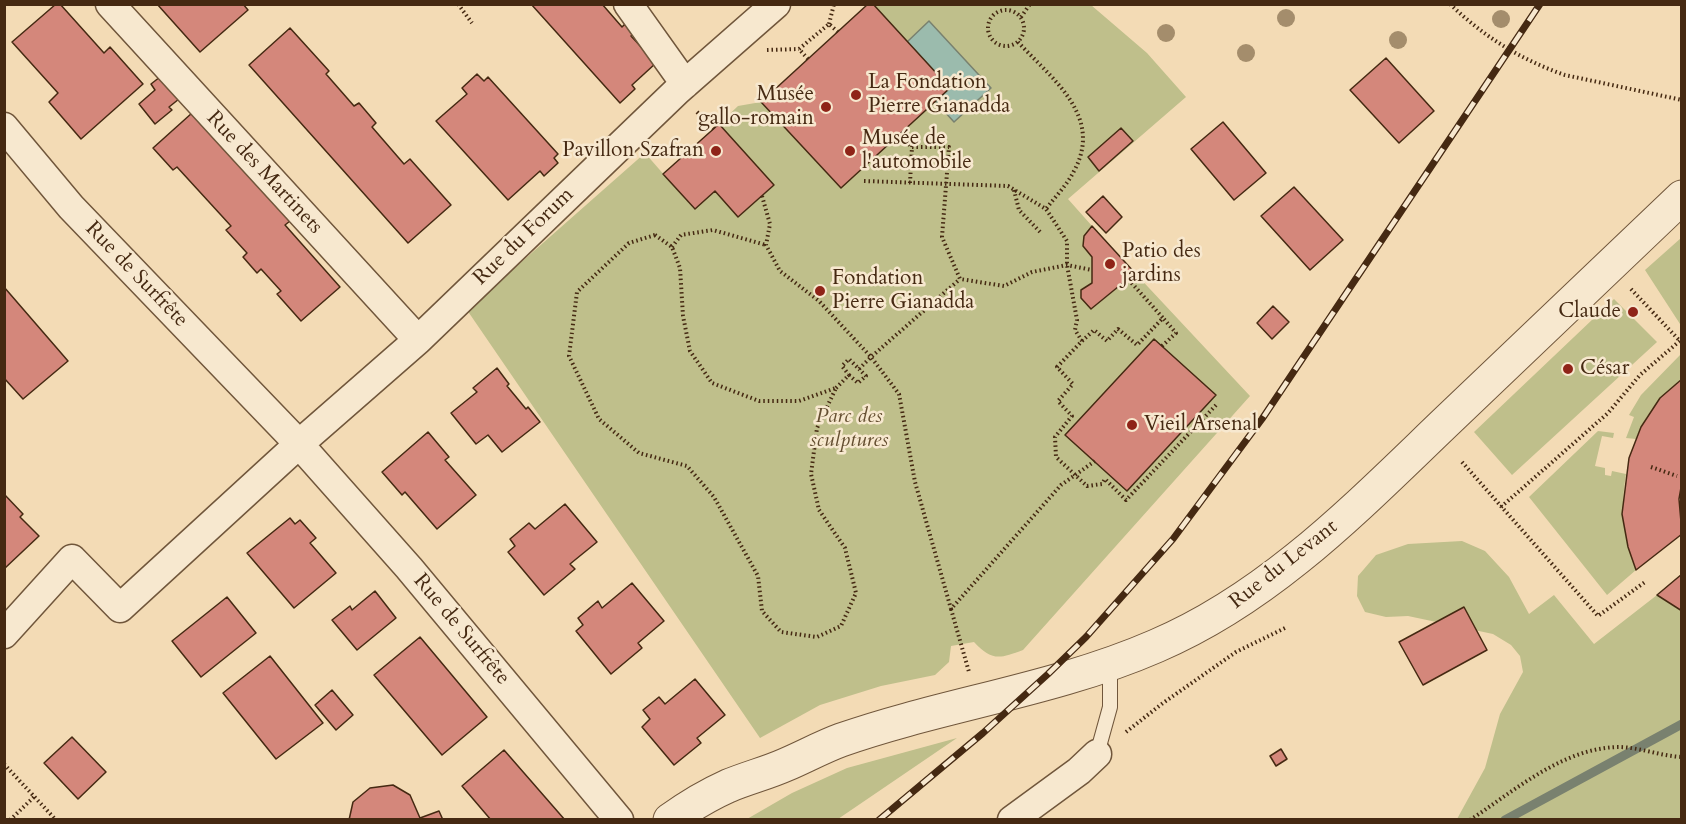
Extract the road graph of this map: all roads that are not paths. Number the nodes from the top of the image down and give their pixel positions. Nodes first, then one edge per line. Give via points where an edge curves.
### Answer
1 (110, 4) edge
2 (628, 4) edge
3 (776, 4) edge
4 (685, 84) junction
5 (4, 127) edge
6 (1682, 197) edge
7 (418, 340) junction
8 (299, 444) junction
9 (4, 634) edge
10 (1110, 663) junction
11 (1097, 754) joint
12 (785, 765) junction
13 (619, 819) edge
14 (670, 819) edge
15 (712, 819) edge
16 (1012, 819) edge

1 - 7 street, Rue des Martinets
2 - 4 street
3 - 4 street, Rue du Forum
4 - 7 street, Rue du Forum
5 - 8 street, Rue de Surfrête via 79,216
6 - 10 street, Rue du Levant via 1361,503 1281,572 1201,625
7 - 8 street, Rue du Forum
8 - 9 street via 120,608 72,559
8 - 13 street, Rue de Surfrête
10 - 11 lane via 1110,707
10 - 12 street, Rue du Levant via 916,717 812,751
11 - 16 street
12 - 14 street, Rue du Levant via 727,786
12 - 15 street, Rue du Levant

